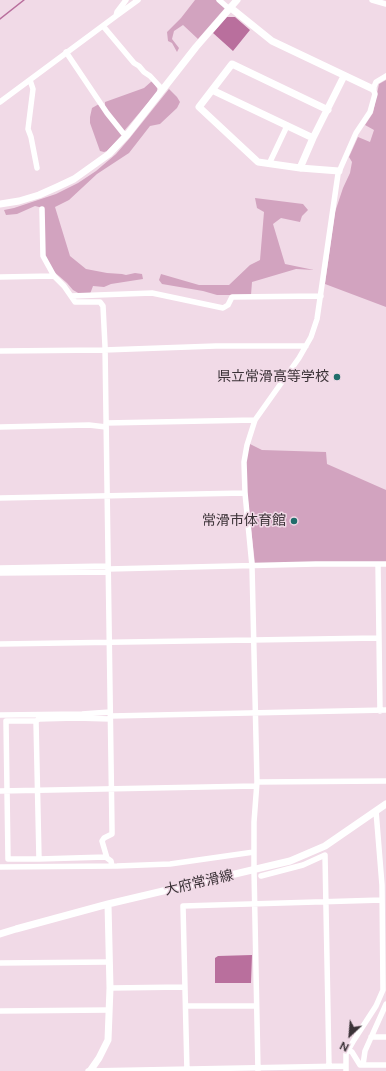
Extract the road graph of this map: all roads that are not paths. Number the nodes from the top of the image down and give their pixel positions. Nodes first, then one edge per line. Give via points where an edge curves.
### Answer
1 (126, 0) edge
2 (138, 0) edge
3 (219, 0) edge
4 (237, 0) edge
5 (372, 0) edge
6 (386, 4) edge
7 (231, 8) junction
8 (116, 16) junction
9 (103, 26) junction
10 (66, 52) junction
11 (344, 76) junction
12 (386, 76) edge
13 (30, 80) junction
14 (162, 89) junction
15 (212, 90) junction
16 (373, 90) junction
17 (0, 102) edge
18 (328, 110) junction
19 (287, 126) junction
20 (127, 135) junction
21 (313, 138) junction
22 (269, 164) junction
23 (37, 168) dead end
24 (300, 168) junction
25 (339, 171) junction
26 (0, 204) edge
27 (42, 209) dead end
28 (54, 276) junction
29 (0, 277) edge
30 (71, 296) junction
31 (321, 296) junction
32 (306, 346) junction
33 (104, 350) junction
34 (0, 351) edge
35 (255, 420) junction
36 (106, 425) junction
37 (0, 427) edge
38 (245, 493) junction
39 (106, 496) junction
40 (0, 498) edge
41 (378, 564) junction
42 (386, 564) edge
43 (252, 566) junction
44 (0, 568) edge
45 (108, 569) junction
46 (0, 574) edge
47 (378, 638) junction
48 (254, 640) junction
49 (109, 642) junction
50 (0, 644) edge
51 (383, 711) edge
52 (255, 713) junction
53 (0, 714) edge
54 (110, 716) junction
55 (36, 721) junction
56 (386, 781) edge
57 (256, 784) junction
58 (112, 789) junction
59 (38, 790) junction
60 (0, 791) edge
61 (7, 791) junction
62 (386, 804) edge
63 (376, 811) junction
64 (254, 852) junction
65 (106, 857) junction
66 (39, 859) junction
67 (112, 866) junction
68 (0, 867) edge
69 (254, 870) junction
70 (261, 876) dead end
71 (382, 900) junction
72 (325, 902) junction
73 (108, 904) junction
74 (254, 904) junction
75 (0, 934) edge
76 (385, 957) edge
77 (109, 962) junction
78 (0, 964) edge
79 (185, 987) junction
80 (110, 988) junction
81 (186, 1006) junction
82 (256, 1006) junction
83 (385, 1007) edge
84 (109, 1010) junction
85 (0, 1011) edge
86 (371, 1037) junction
87 (386, 1037) edge
88 (348, 1050) junction
89 (364, 1065) junction
90 (386, 1065) edge
91 (329, 1066) junction
92 (345, 1068) edge
93 (258, 1069) edge
94 (187, 1070) edge
95 (89, 1071) edge

1 - 8 street
2 - 8 street
3 - 7 street
4 - 7 street
5 - 6 street
7 - 11 street via 272,41
7 - 14 street
8 - 9 street
9 - 10 street
9 - 14 street via 134,63
10 - 13 street
10 - 20 street via 107,113
11 - 16 street
11 - 18 street
12 - 16 street via 376,82
13 - 17 street
13 - 23 street via 33,89 28,129
14 - 20 street
15 - 18 street via 232,64
15 - 19 street
15 - 22 street via 199,107 258,162
16 - 25 street via 375,94 370,112 356,133
18 - 21 street
19 - 21 street
19 - 22 street
20 - 26 street via 109,154 74,179 39,195
21 - 24 street
22 - 24 street
24 - 25 street
25 - 31 street
27 - 28 street via 43,256
28 - 29 street
28 - 30 street
30 - 31 street via 152,293 223,308 232,297
30 - 33 street via 76,302 102,303
31 - 32 street via 317,319
32 - 33 street
32 - 35 street
33 - 34 street
33 - 36 street
35 - 36 street
35 - 38 street via 244,462
36 - 37 street
36 - 39 street
38 - 39 street
38 - 43 street
39 - 40 street
39 - 45 street
41 - 42 street
41 - 43 street
41 - 47 street
43 - 45 street
43 - 48 street
44 - 45 street
45 - 46 street
45 - 49 street
47 - 48 street
47 - 51 street
48 - 49 street
48 - 52 street
49 - 50 street
49 - 54 street
51 - 52 street
52 - 54 street
52 - 57 street
53 - 54 street
54 - 55 street
54 - 58 street
55 - 59 street
55 - 61 street via 6,721
56 - 57 street
57 - 58 street
57 - 64 street
58 - 59 street
58 - 65 street via 112,834 102,842
59 - 61 street
59 - 66 street
60 - 61 street
61 - 66 street via 8,859
62 - 63 street, 大府常滑線
63 - 69 street, 大府常滑線 via 325,846 290,861
63 - 71 street
64 - 67 street via 170,864
64 - 69 street
65 - 66 street
65 - 67 street
67 - 68 street
69 - 73 street, 大府常滑線
69 - 74 street
70 - 72 street via 325,856
71 - 72 street
71 - 76 street
72 - 74 street
72 - 91 street
73 - 75 street, 大府常滑線
73 - 77 street
74 - 79 street via 184,906
74 - 82 street
76 - 88 street via 383,990 376,1006
77 - 78 street
77 - 80 street
79 - 80 street
79 - 81 street
80 - 84 street
81 - 82 street
81 - 94 street
82 - 93 street
83 - 86 street
84 - 85 street
84 - 95 street via 108,1040
86 - 87 street
86 - 89 street via 364,1051
88 - 89 street via 360,1065
88 - 92 street
89 - 90 street
91 - 92 street
91 - 93 street
93 - 94 street
94 - 95 street

